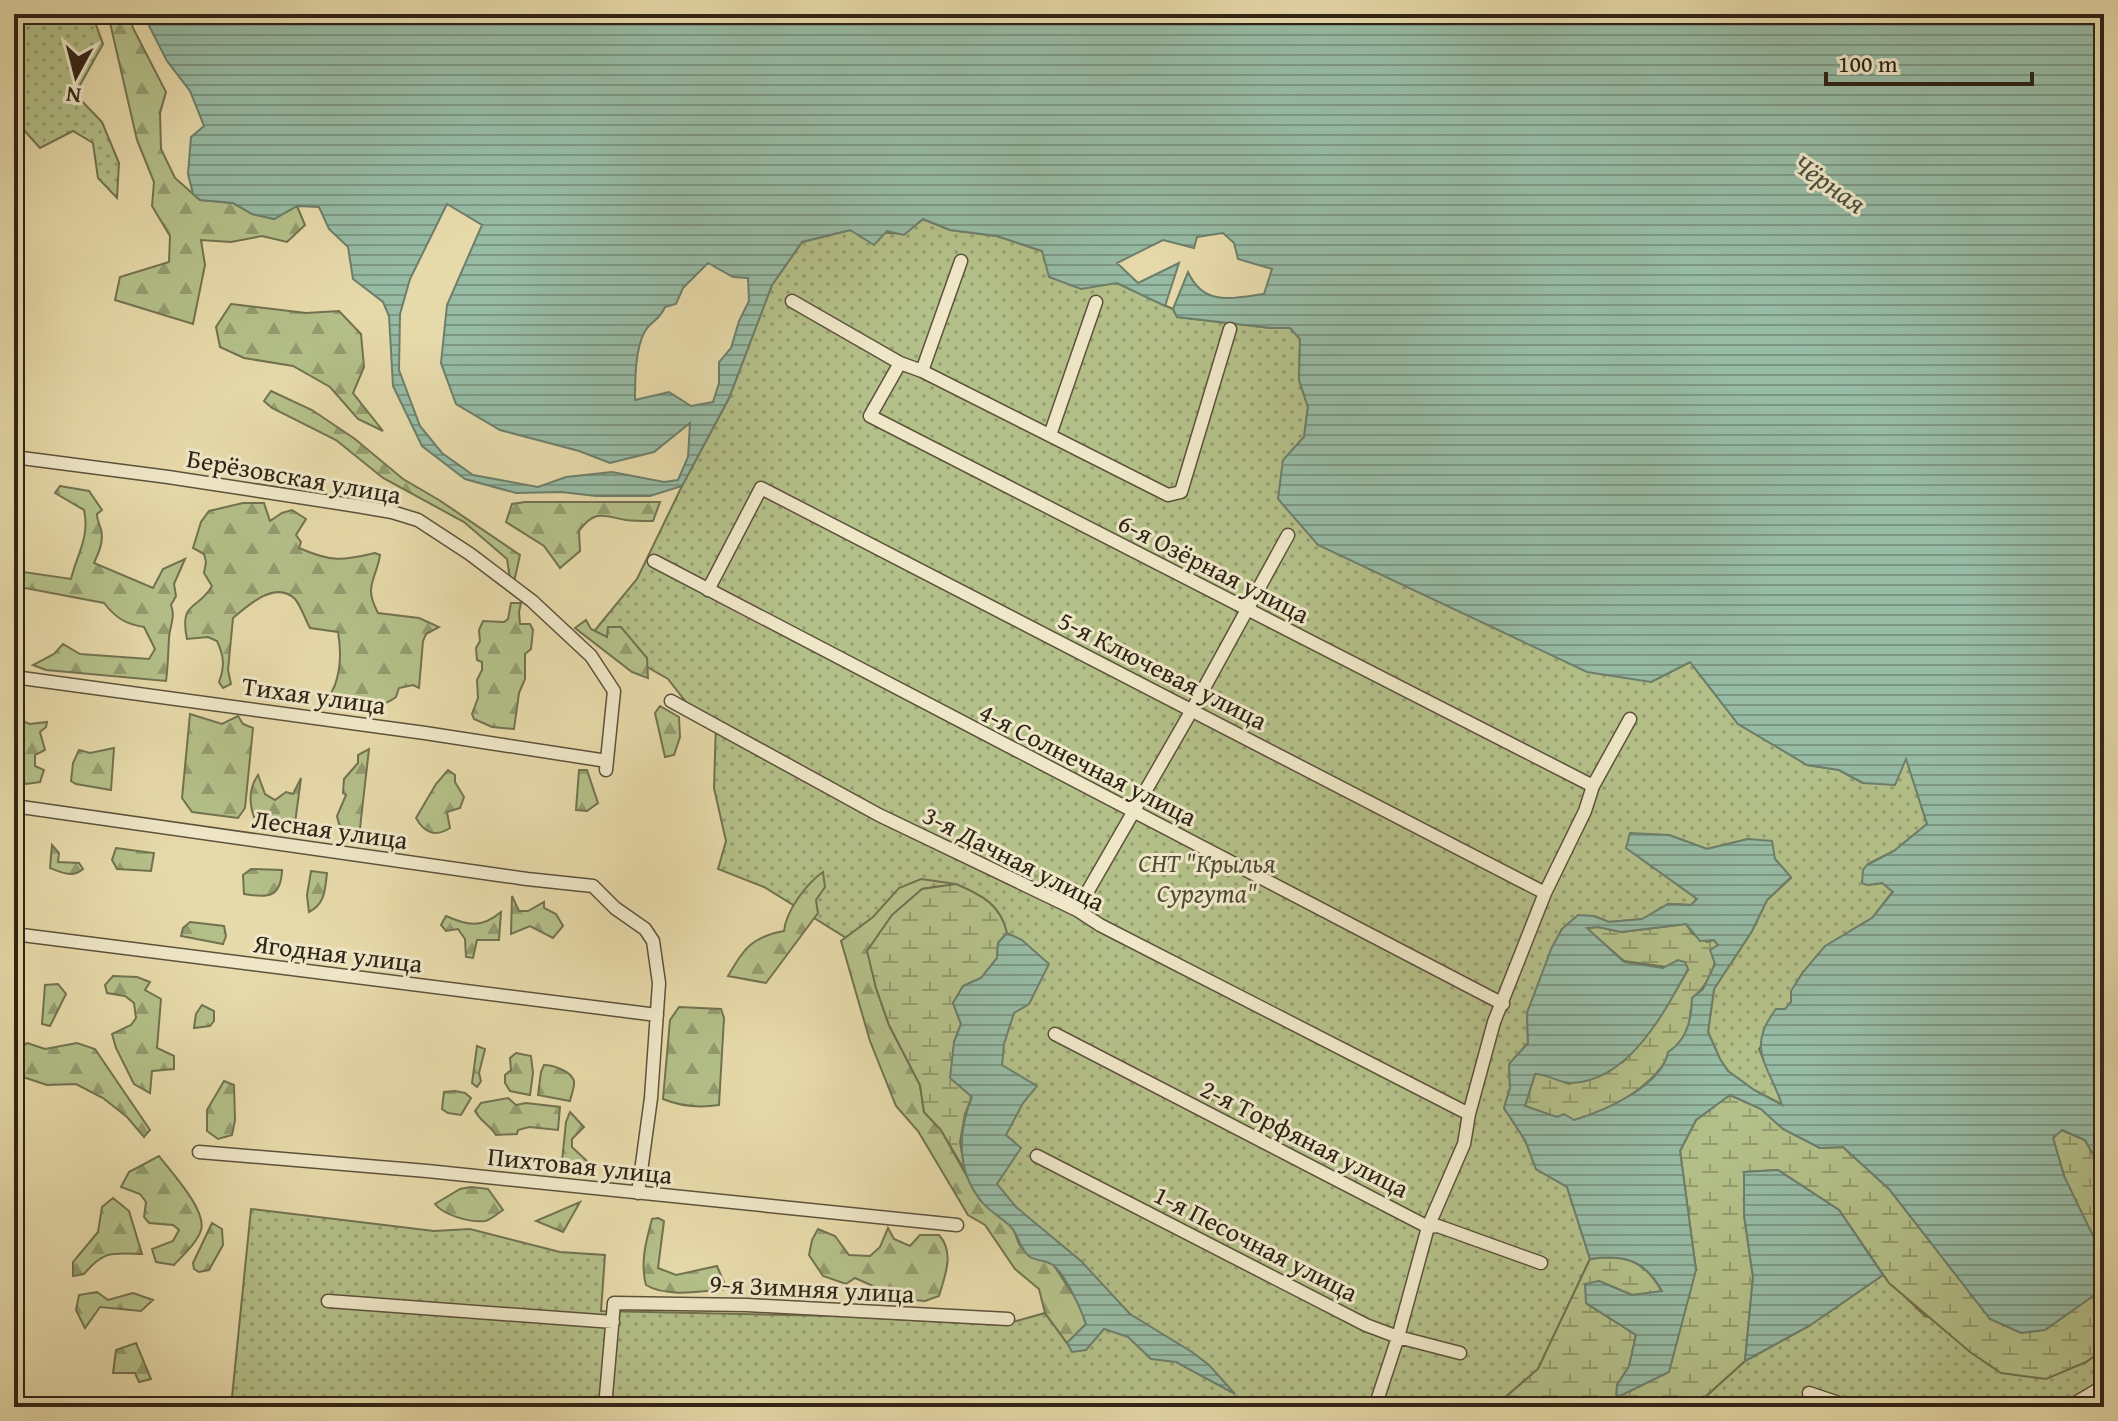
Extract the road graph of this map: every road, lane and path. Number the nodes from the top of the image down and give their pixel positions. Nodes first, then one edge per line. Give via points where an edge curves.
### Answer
1 (961, 261) dead end
2 (792, 301) dead end
3 (1096, 302) dead end
4 (1230, 329) dead end
5 (900, 363) junction
6 (922, 371) junction
7 (1050, 435) junction
8 (14, 457) edge
9 (1288, 535) dead end
10 (654, 561) dead end
11 (708, 590) junction
12 (1248, 610) junction
13 (14, 677) edge
14 (671, 701) dead end
15 (1192, 710) junction
16 (1630, 719) dead end
17 (607, 766) joint
18 (1593, 786) junction
19 (14, 806) edge
20 (1134, 813) junction
21 (1545, 893) junction
22 (1077, 910) junction
23 (14, 934) edge
24 (1503, 1004) junction
25 (657, 1015) junction
26 (1055, 1034) dead end
27 (1469, 1114) junction
28 (199, 1152) dead end
29 (1037, 1156) dead end
30 (638, 1193) junction
31 (957, 1225) dead end
32 (1428, 1227) junction
33 (1541, 1263) dead end
34 (328, 1301) dead end
35 (1008, 1319) dead end
36 (613, 1322) junction
37 (1398, 1337) junction
38 (1460, 1353) dead end
39 (2104, 1386) edge
40 (1809, 1393) dead end
41 (605, 1407) edge
42 (1375, 1407) edge
43 (1851, 1407) edge
44 (2069, 1407) edge

1 - 6 street
2 - 5 street
3 - 7 street
4 - 7 street via 1181,492 1168,495
5 - 6 street
5 - 12 street, 6-я Озёрная улица via 870,416
6 - 7 street
8 - 17 street, Берёзовская улица via 357,506 418,520 532,601 591,656 614,691
9 - 12 street
10 - 11 street, 4-я Солнечная улица
11 - 15 street, 5-я Ключевая улица via 761,488
11 - 20 street, 4-я Солнечная улица
12 - 15 street
12 - 18 street, 6-я Озёрная улица
13 - 17 street, Тихая улица via 410,730
14 - 22 street, 3-я Дачная улица via 879,815
15 - 20 street
15 - 21 street, 5-я Ключевая улица
16 - 18 street
18 - 21 street
19 - 25 street, Лесная улица via 593,886 653,941
20 - 22 street
20 - 24 street, 4-я Солнечная улица
21 - 24 street
22 - 27 street, 3-я Дачная улица
23 - 25 street, Ягодная улица
24 - 27 street
25 - 30 street, Лесная улица
26 - 32 street, 2-я Торфяная улица
27 - 32 street via 1464,1144
28 - 30 street, Пихтовая улица
29 - 37 street, 1-я Песочная улица
30 - 31 street, Пихтовая улица
32 - 33 street, 2-я Торфяная улица
32 - 37 street
34 - 36 street
35 - 36 street, 9-я Зимняя улица via 614,1303
36 - 41 street
37 - 38 street, 1-я Песочная улица
37 - 42 street
39 - 44 street
40 - 43 street

